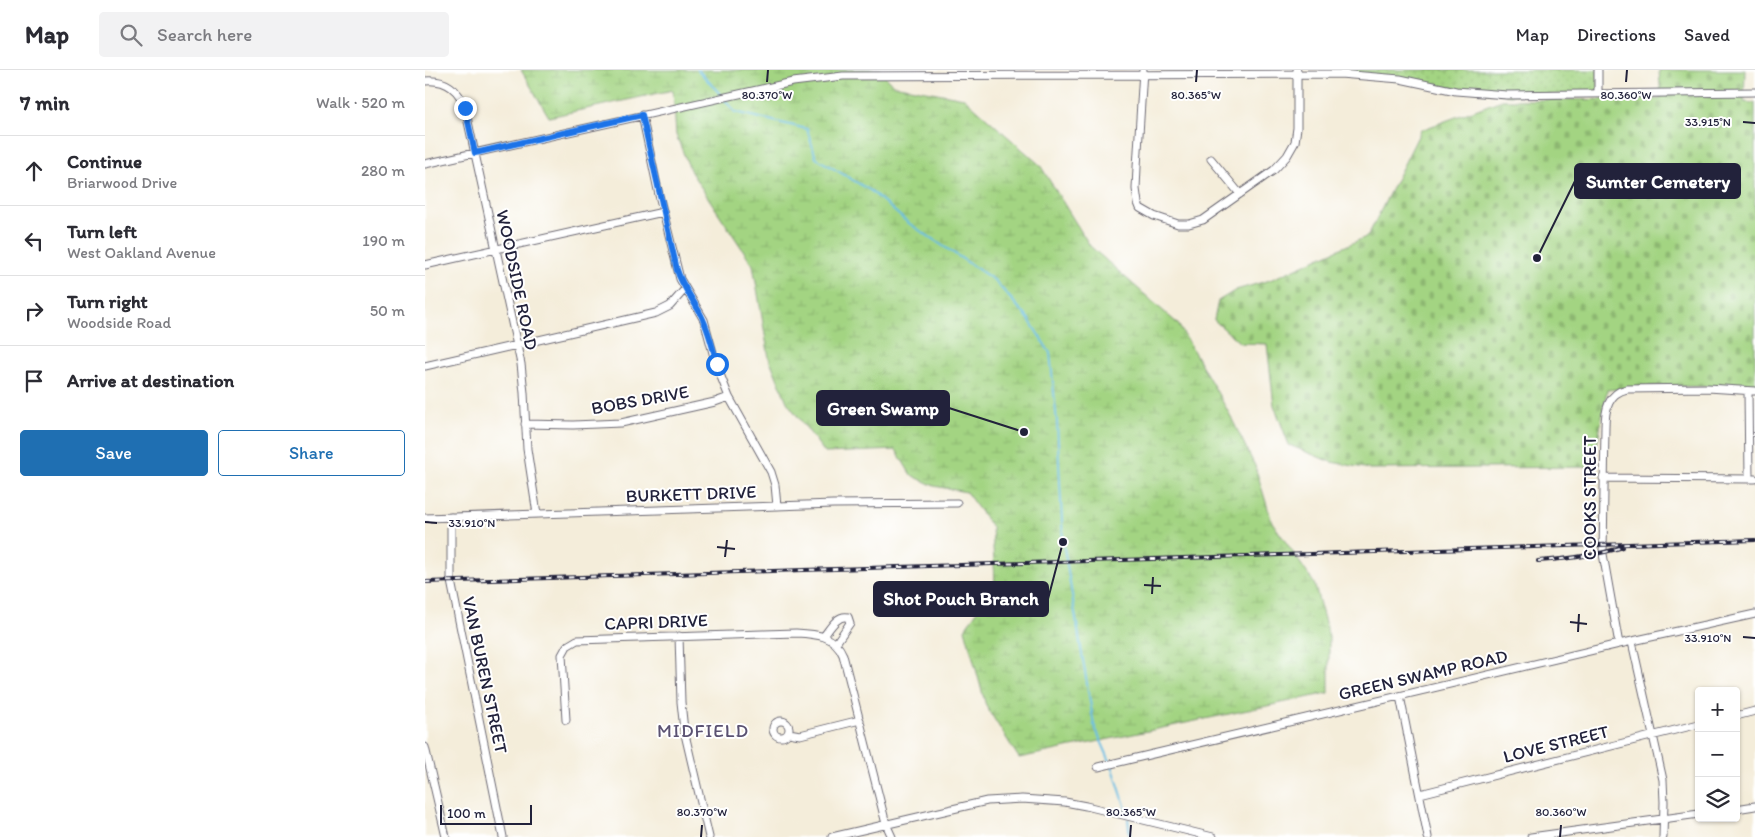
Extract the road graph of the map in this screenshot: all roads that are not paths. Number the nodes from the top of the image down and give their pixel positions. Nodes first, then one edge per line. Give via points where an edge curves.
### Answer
1 (1598, 70) edge
2 (1056, 72) edge
3 (1143, 72) edge
4 (1297, 72) edge
5 (425, 81) edge
6 (1755, 92) edge
7 (1598, 94) junction
8 (642, 115) junction
9 (475, 153) junction
10 (1211, 159) dead end
11 (425, 164) edge
12 (1240, 194) junction
13 (663, 212) junction
14 (495, 249) junction
15 (425, 264) edge
16 (685, 289) junction
17 (516, 345) junction
18 (425, 366) edge
19 (1752, 391) edge
20 (729, 397) junction
21 (525, 424) junction
22 (1603, 478) junction
23 (1752, 479) edge
24 (957, 503) dead end
25 (777, 506) junction
26 (537, 514) junction
27 (451, 517) junction
28 (425, 518) edge
29 (1755, 614) edge
30 (679, 636) junction
31 (824, 636) junction
32 (1631, 642) junction
33 (836, 643) junction
34 (1619, 644) junction
35 (1400, 696) junction
36 (1755, 711) edge
37 (1740, 715) edge
38 (566, 720) dead end
39 (860, 720) junction
40 (1695, 725) edge
41 (789, 733) dead end
42 (1653, 735) junction
43 (425, 747) edge
44 (1098, 767) dead end
45 (1420, 794) junction
46 (1755, 806) edge
47 (1740, 808) edge
48 (1695, 815) edge
49 (1663, 819) junction
50 (886, 824) junction
51 (446, 837) edge
52 (503, 837) edge
53 (709, 837) edge
54 (832, 837) edge
55 (892, 837) edge
56 (1213, 837) edge
57 (1428, 837) edge
58 (1531, 837) edge
59 (1663, 837) edge

1 - 7 street
2 - 3 street
2 - 8 street via 808,79
3 - 4 street
3 - 12 street via 1136,189 1141,208 1154,216 1189,224 1203,220
4 - 7 street via 1386,77 1484,94
4 - 12 street via 1295,142 1274,170
5 - 9 street, WOODSIDE ROAD via 443,82 458,93 465,108
6 - 7 street
8 - 9 street
8 - 13 street
9 - 11 street
9 - 14 street, WOODSIDE ROAD
10 - 12 street
13 - 14 street
13 - 16 street
14 - 15 street
14 - 17 street, WOODSIDE ROAD
16 - 17 street via 670,306 656,313
16 - 20 street via 707,327
17 - 18 street
17 - 21 street, WOODSIDE ROAD via 521,364
19 - 22 street, COOKS STREET via 1708,388 1618,392 1606,409
19 - 23 street
20 - 21 street, BOBS DRIVE via 621,423
20 - 25 street via 771,472
21 - 26 street, WOODSIDE ROAD
22 - 23 street
22 - 34 street, COOKS STREET via 1603,554
24 - 25 street, BURKETT DRIVE
25 - 26 street, BURKETT DRIVE
26 - 27 street, BURKETT DRIVE
27 - 28 street, BURKETT DRIVE
27 - 52 street, VAN BUREN STREET via 451,581
29 - 32 street, GREEN SWAMP ROAD
30 - 31 street, CAPRI DRIVE via 796,633
30 - 38 street, CAPRI DRIVE via 585,639 571,643 562,655
30 - 53 street via 684,730
31 - 33 street, CAPRI DRIVE
31 - 33 street via 839,618 848,617 850,623
32 - 34 street, GREEN SWAMP ROAD
32 - 42 street
33 - 39 street via 848,668
34 - 35 street, GREEN SWAMP ROAD
35 - 44 street, GREEN SWAMP ROAD
35 - 45 street
36 - 37 street
39 - 41 street via 800,735
39 - 50 street
40 - 42 street, LOVE STREET
42 - 45 street, LOVE STREET
42 - 49 street via 1663,780
43 - 51 street
45 - 57 street
46 - 47 street
48 - 49 street
49 - 58 street
49 - 59 street
50 - 54 street
50 - 55 street
50 - 56 street via 970,803 1022,799 1065,802

